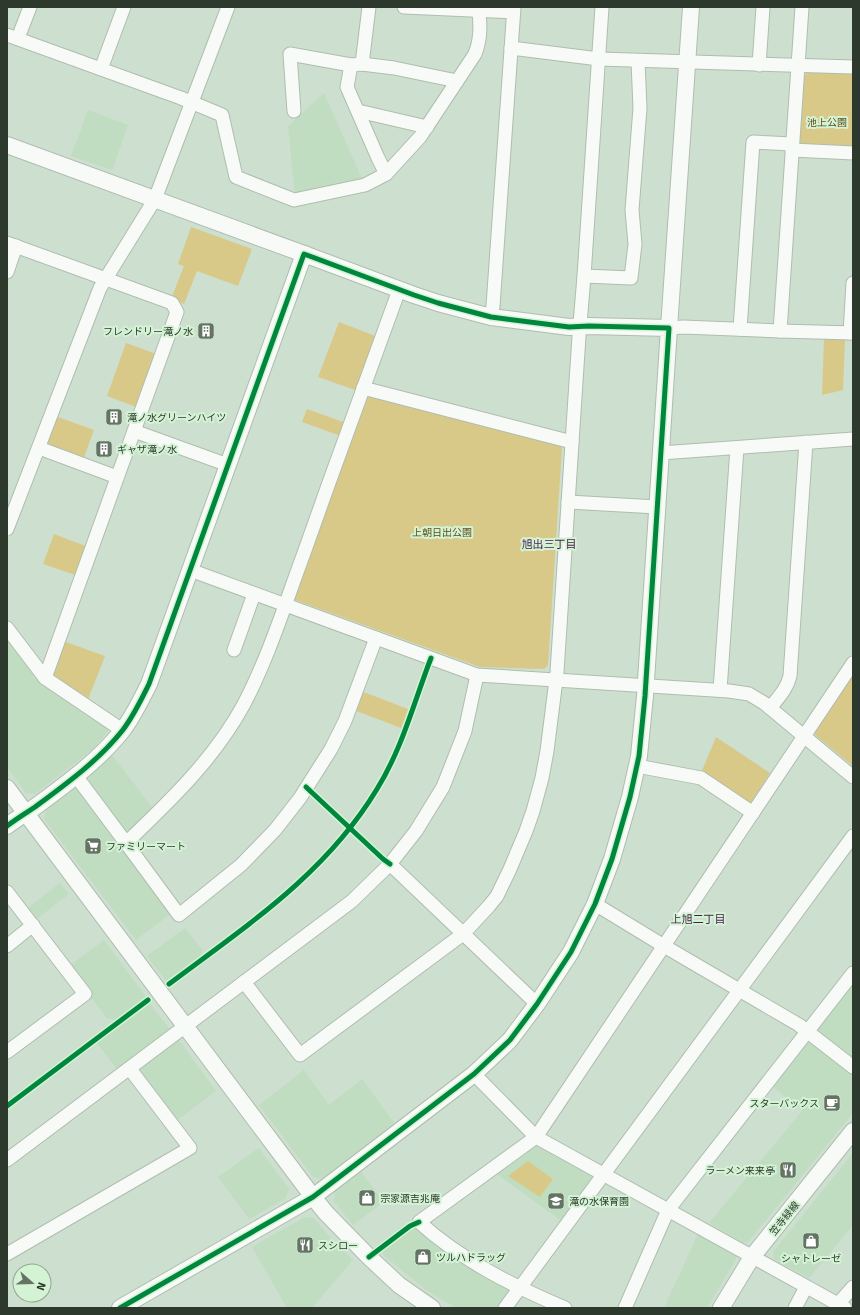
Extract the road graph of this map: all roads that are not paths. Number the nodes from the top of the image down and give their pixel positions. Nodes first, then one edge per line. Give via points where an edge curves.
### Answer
1 (30, 7) edge
2 (124, 7) edge
3 (228, 7) edge
4 (369, 7) edge
5 (404, 7) edge
6 (602, 7) edge
7 (690, 7) edge
8 (763, 7) edge
9 (802, 7) edge
10 (478, 9) edge
11 (513, 9) edge
12 (13, 36) edge
13 (511, 48) junction
14 (599, 59) junction
15 (638, 61) junction
16 (687, 62) junction
17 (356, 64) junction
18 (760, 64) junction
19 (798, 66) junction
20 (853, 67) edge
21 (101, 69) junction
22 (457, 81) junction
23 (192, 103) junction
24 (294, 111) dead end
25 (358, 111) junction
26 (427, 127) junction
27 (7, 145) edge
28 (792, 147) junction
29 (853, 153) edge
30 (386, 174) junction
31 (155, 199) junction
32 (12, 245) edge
33 (304, 254) junction
34 (7, 272) edge
35 (584, 276) junction
36 (104, 279) junction
37 (853, 283) edge
38 (399, 290) junction
39 (491, 317) junction
40 (580, 326) junction
41 (669, 328) junction
42 (740, 329) junction
43 (780, 331) junction
44 (852, 333) edge
45 (363, 388) junction
46 (134, 431) junction
47 (853, 439) edge
48 (572, 442) junction
49 (806, 442) junction
50 (38, 448) junction
51 (737, 448) junction
52 (661, 453) junction
53 (228, 465) junction
54 (117, 477) junction
55 (568, 502) junction
56 (657, 507) junction
57 (7, 529) edge
58 (190, 570) junction
59 (254, 594) junction
60 (285, 605) junction
61 (7, 628) edge
62 (376, 638) junction
63 (234, 650) dead end
64 (853, 663) edge
65 (477, 675) junction
66 (45, 678) junction
67 (555, 679) junction
68 (646, 685) junction
69 (720, 690) junction
70 (770, 708) junction
71 (122, 730) junction
72 (804, 736) junction
73 (637, 766) junction
74 (76, 776) junction
75 (853, 777) edge
76 (7, 788) edge
77 (26, 813) junction
78 (753, 813) junction
79 (7, 826) edge
80 (853, 836) edge
81 (126, 843) junction
82 (390, 864) junction
83 (7, 892) edge
84 (594, 904) junction
85 (33, 925) junction
86 (463, 934) junction
87 (7, 946) edge
88 (664, 946) junction
89 (853, 973) edge
90 (244, 982) junction
91 (739, 990) junction
92 (537, 1004) junction
93 (186, 1026) junction
94 (808, 1031) junction
95 (7, 1052) edge
96 (853, 1067) edge
97 (130, 1069) junction
98 (474, 1074) junction
99 (853, 1131) edge
100 (536, 1137) junction
101 (7, 1160) edge
102 (603, 1174) junction
103 (313, 1197) junction
104 (668, 1210) junction
105 (7, 1254) edge
106 (752, 1257) junction
107 (806, 1287) junction
108 (853, 1287) edge
109 (519, 1288) junction
110 (842, 1306) edge
111 (126, 1307) edge
112 (432, 1308) edge
113 (505, 1308) edge
114 (564, 1308) edge
115 (625, 1308) edge
116 (721, 1308) edge
117 (795, 1308) edge

1 - 12 street
2 - 21 street
3 - 23 street
4 - 17 street
5 - 10 street
6 - 14 street
7 - 16 street
8 - 18 street
9 - 19 street
10 - 11 street
10 - 22 street via 480,27 477,48
11 - 13 street
12 - 21 street
13 - 14 street
13 - 39 street
14 - 15 street
14 - 35 street
15 - 16 street
15 - 35 street via 640,108 632,210 635,244 631,278
16 - 18 street
16 - 41 street
17 - 22 street via 394,68
17 - 24 street via 290,54
17 - 25 street via 348,87
18 - 19 street
19 - 20 street
19 - 28 street
21 - 23 street
22 - 26 street
23 - 30 street via 222,115 236,178 294,200 365,185
23 - 31 street
25 - 26 street
25 - 30 street
26 - 30 street
27 - 31 street
28 - 29 street
28 - 42 street via 753,142
28 - 43 street
31 - 33 street
31 - 36 street
32 - 34 street
32 - 36 street
33 - 38 street
33 - 53 street
35 - 40 street
36 - 46 street via 172,303 177,312
36 - 50 street
37 - 44 street
38 - 39 street via 438,304
38 - 45 street
39 - 40 street via 569,327
40 - 41 street
40 - 48 street
41 - 42 street
41 - 52 street
42 - 43 street
43 - 44 street
45 - 48 street
45 - 60 street
46 - 53 street
46 - 54 street
47 - 49 street
48 - 55 street
49 - 51 street
49 - 70 street via 790,676 788,684
50 - 54 street
50 - 57 street
51 - 52 street
51 - 69 street
52 - 56 street
53 - 58 street
54 - 66 street
55 - 56 street
55 - 67 street
56 - 68 street
58 - 59 street
58 - 71 street via 149,684
59 - 60 street
59 - 63 street
60 - 62 street
60 - 81 street via 244,705 225,734 176,795
61 - 66 street
62 - 65 street
62 - 81 street via 332,749 276,830 232,873 180,915
64 - 72 street
65 - 67 street
65 - 82 street via 464,731 443,787 416,831
66 - 71 street
67 - 68 street
67 - 86 street via 542,778 526,831 497,896
68 - 69 street
68 - 73 street
69 - 70 street via 748,694
70 - 72 street
71 - 74 street via 101,754
72 - 75 street
72 - 78 street
73 - 78 street via 701,778
73 - 84 street via 612,859
74 - 77 street
74 - 81 street
76 - 77 street
77 - 79 street
77 - 93 street
78 - 88 street
80 - 91 street
82 - 86 street
82 - 90 street via 352,901
83 - 85 street
84 - 88 street
84 - 92 street via 571,952
85 - 87 street
85 - 95 street via 85,994
86 - 90 street via 300,1056
86 - 92 street
88 - 91 street
88 - 100 street
89 - 94 street
90 - 93 street
91 - 94 street
91 - 102 street
92 - 98 street via 510,1040
93 - 97 street
93 - 103 street
94 - 96 street
94 - 104 street
97 - 101 street
97 - 105 street via 190,1148
98 - 100 street
98 - 103 street
99 - 106 street, 笠寺緑線
100 - 102 street
100 - 109 street via 419,1222 463,1256
102 - 104 street
102 - 109 street
103 - 111 street
103 - 112 street via 374,1262 399,1285
104 - 106 street
104 - 115 street
106 - 107 street
106 - 116 street, 笠寺緑線
107 - 110 street
107 - 117 street
108 - 110 street
109 - 113 street
109 - 114 street

